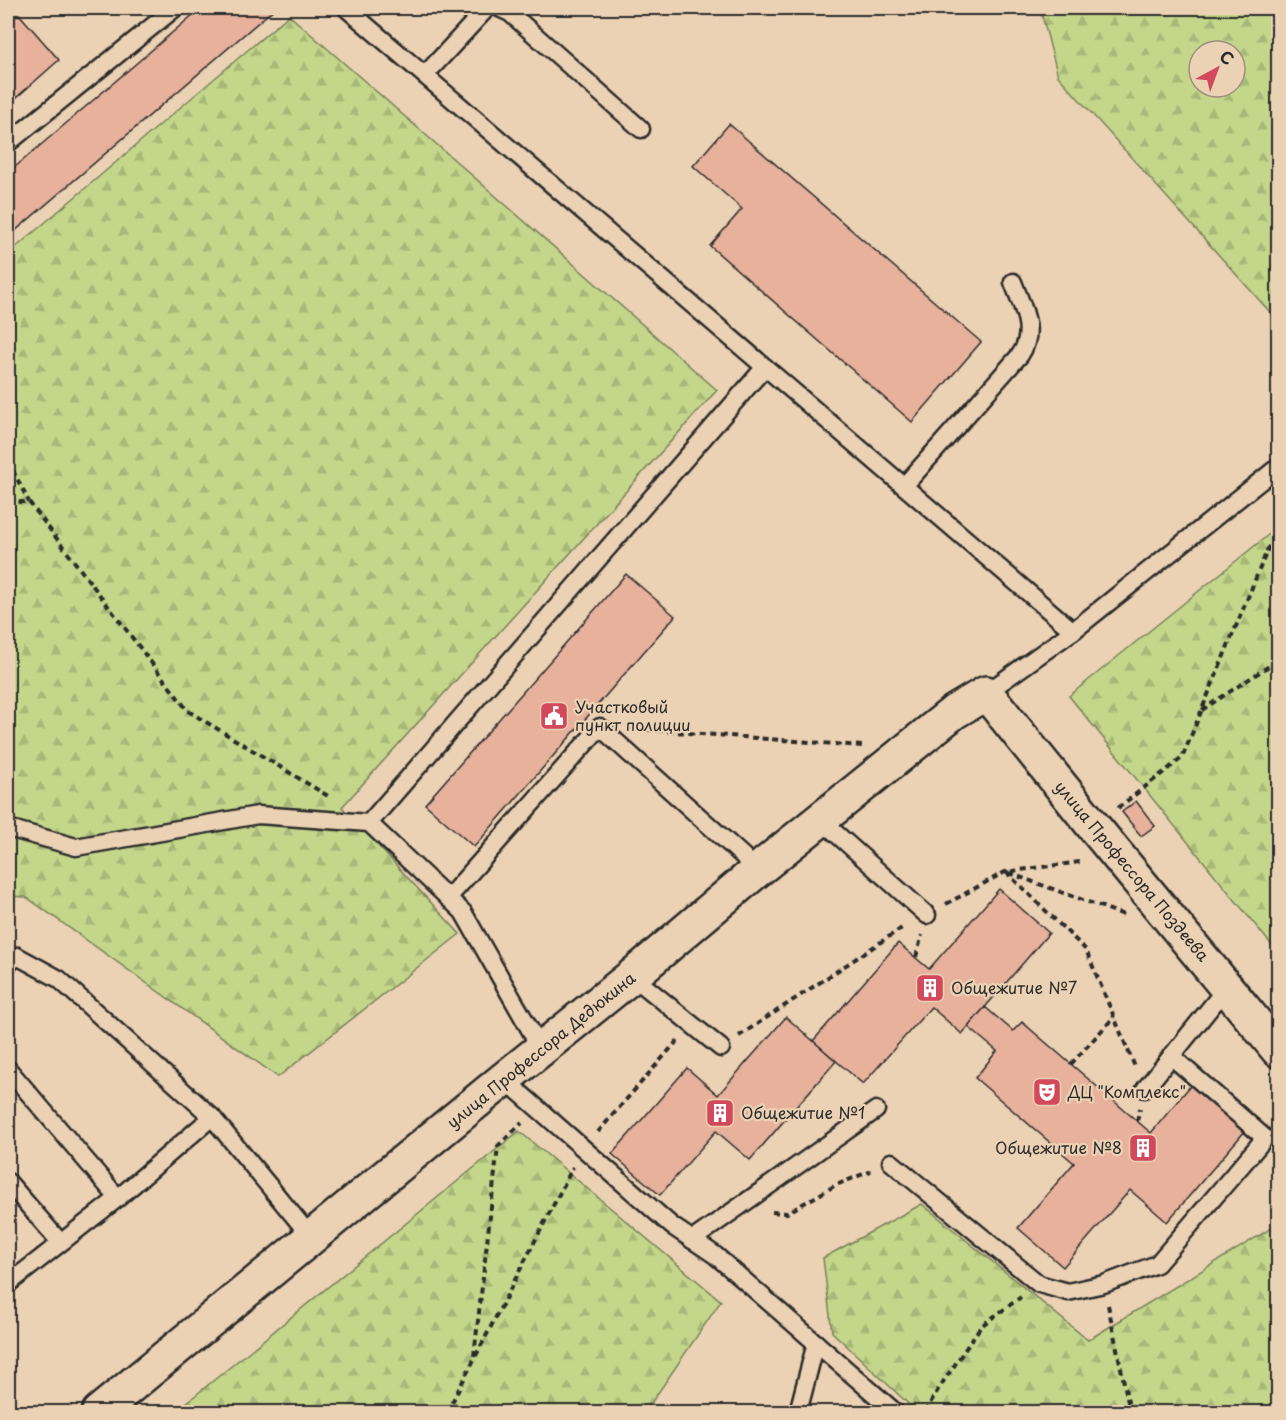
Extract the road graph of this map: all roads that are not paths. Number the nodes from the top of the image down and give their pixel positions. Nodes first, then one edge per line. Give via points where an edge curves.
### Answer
1 (175, 8) edge
2 (346, 8) edge
3 (487, 8) edge
4 (499, 8) edge
5 (425, 75) junction
6 (641, 129) dead end
7 (8, 143) edge
8 (1013, 282) dead end
9 (765, 368) junction
10 (1278, 467) edge
11 (904, 486) junction
12 (1073, 631) junction
13 (986, 693) junction
14 (820, 820) junction
15 (369, 823) junction
16 (8, 828) edge
17 (754, 873) junction
18 (448, 898) junction
19 (927, 915) road end
20 (8, 964) edge
21 (632, 976) junction
22 (1227, 987) junction
23 (721, 1048) road end
24 (1278, 1050) edge
25 (540, 1051) junction
26 (1171, 1056) junction
27 (8, 1069) edge
28 (504, 1079) junction
29 (1144, 1089) road end
30 (876, 1110) dead end
31 (212, 1117) junction
32 (891, 1162) road end
33 (8, 1182) edge
34 (118, 1198) junction
35 (312, 1238) junction
36 (692, 1240) junction
37 (60, 1242) junction
38 (8, 1284) edge
39 (816, 1343) junction
40 (99, 1413) edge
41 (798, 1413) edge
42 (895, 1413) edge

1 - 7 lane
2 - 5 lane
3 - 5 lane
4 - 6 lane via 510,13
5 - 9 lane
8 - 11 lane via 1027,324 1027,345
9 - 11 lane
9 - 15 lane
10 - 12 lane
11 - 12 lane
12 - 13 lane
13 - 14 street, улица Профессора Дедюкина via 954,712
13 - 22 street, улица Профессора Поздеева
14 - 17 street, улица Профессора Дедюкина
14 - 19 lane
15 - 16 lane via 258,815 76,847
15 - 18 lane
17 - 18 lane via 744,857 600,727
17 - 21 street, улица Профессора Дедюкина
18 - 25 lane via 463,912
20 - 31 lane via 17,956 59,979
21 - 23 lane
21 - 25 street, улица Профессора Дедюкина
22 - 24 street, улица Профессора Поздеева
22 - 26 lane
25 - 28 street, улица Профессора Дедюкина
26 - 29 lane
26 - 32 lane via 1265,1138 1157,1264 1104,1284 1068,1292 1039,1284
27 - 34 lane
28 - 35 street, улица Профессора Дедюкина
28 - 36 lane
30 - 36 lane
31 - 34 lane
31 - 35 lane
33 - 37 lane
34 - 37 lane
35 - 40 street, улица Профессора Дедюкина
36 - 39 lane via 715,1255
37 - 38 lane
39 - 41 lane
39 - 42 lane

